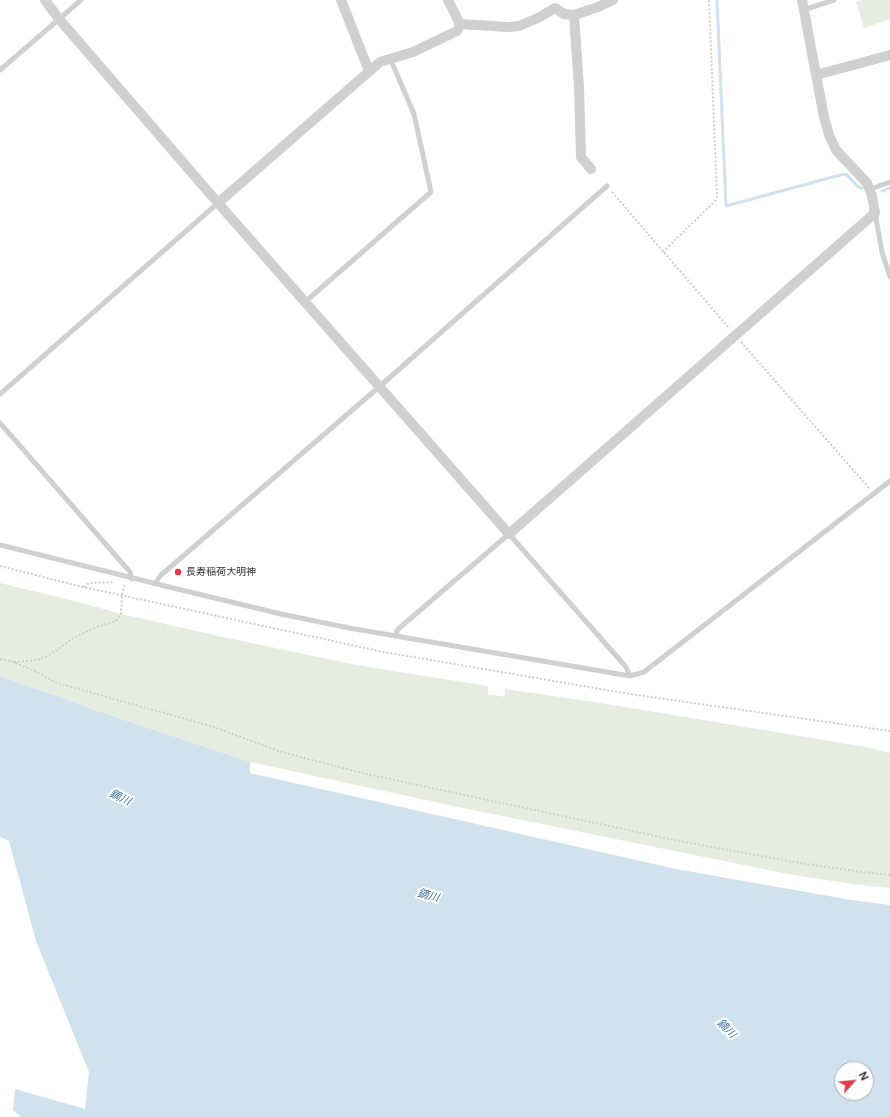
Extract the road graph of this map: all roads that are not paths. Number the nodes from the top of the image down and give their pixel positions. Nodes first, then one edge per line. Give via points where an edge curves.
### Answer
1 (45, 0) edge
2 (81, 0) edge
3 (341, 0) edge
4 (448, 0) edge
5 (612, 0) edge
6 (834, 0) edge
7 (555, 4) edge
8 (803, 5) edge
9 (574, 15) junction
10 (59, 20) junction
11 (460, 24) junction
12 (890, 55) edge
13 (390, 58) junction
14 (0, 70) edge
15 (369, 71) junction
16 (816, 75) junction
17 (591, 169) dead end
18 (890, 182) edge
19 (607, 186) dead end
20 (870, 189) junction
21 (218, 203) junction
22 (875, 213) junction
23 (890, 277) edge
24 (305, 302) junction
25 (379, 387) junction
26 (0, 394) edge
27 (0, 423) edge
28 (890, 481) edge
29 (509, 534) junction
30 (0, 545) edge
31 (132, 578) junction
32 (155, 584) junction
33 (396, 636) junction
34 (630, 676) junction

1 - 10 street
2 - 10 lane
3 - 15 street
4 - 11 street
5 - 9 street
6 - 8 lane
7 - 9 street via 564,14
7 - 11 street via 538,18 519,26
8 - 16 street
9 - 17 street via 582,157
10 - 14 lane
10 - 21 street
11 - 13 street via 457,31 413,52
12 - 16 street
13 - 15 street
13 - 24 lane via 414,114 431,192
15 - 21 street
16 - 20 street via 832,144
18 - 20 lane
19 - 25 lane
20 - 22 street
21 - 24 street
21 - 26 lane
22 - 23 lane via 882,252
22 - 29 street
24 - 25 street
25 - 29 street
25 - 32 lane via 160,576
27 - 31 lane via 130,572
28 - 34 lane via 644,672
29 - 33 lane via 397,630
29 - 34 lane via 626,667
30 - 31 lane
31 - 32 lane
32 - 33 lane via 281,614
33 - 34 lane

